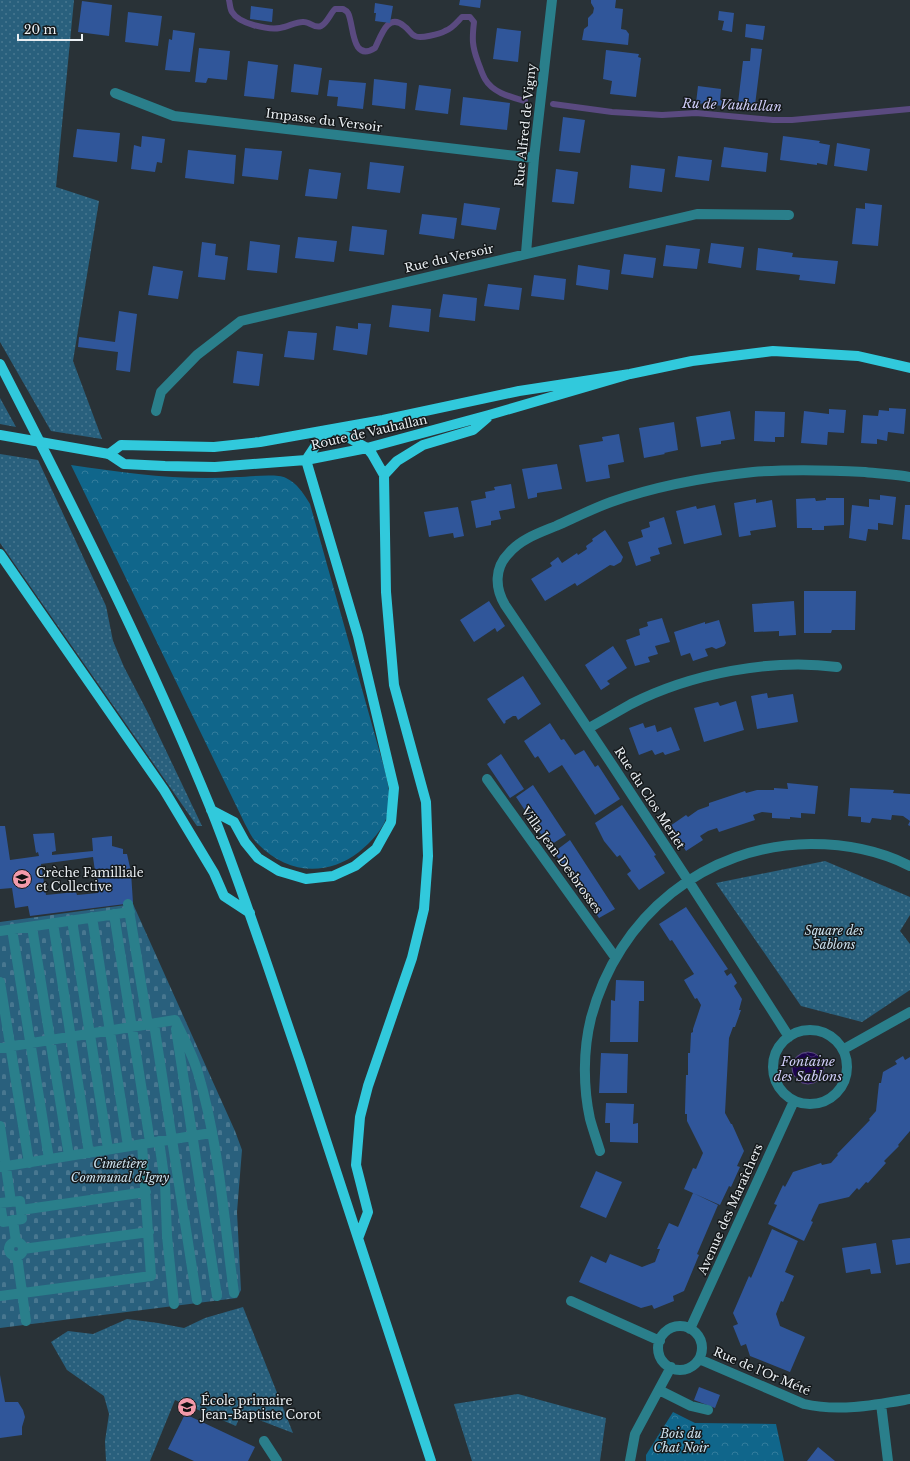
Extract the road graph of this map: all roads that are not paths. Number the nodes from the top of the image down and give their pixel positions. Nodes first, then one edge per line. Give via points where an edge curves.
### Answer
1 (552, 0) edge
2 (115, 93) dead end
3 (534, 158) junction
4 (789, 215) dead end
5 (526, 253) junction
6 (0, 364) edge
7 (910, 368) edge
8 (630, 374) junction
9 (156, 411) dead end
10 (489, 415) junction
11 (333, 429) junction
12 (0, 435) edge
13 (367, 448) junction
14 (109, 454) junction
15 (306, 460) junction
16 (384, 475) junction
17 (910, 477) edge
18 (0, 554) edge
19 (837, 667) dead end
20 (589, 728) junction
21 (487, 779) dead end
22 (211, 810) junction
23 (910, 866) edge
24 (689, 880) junction
25 (250, 913) junction
26 (114, 914) junction
27 (92, 918) junction
28 (72, 920) junction
29 (53, 923) junction
30 (32, 927) junction
31 (12, 930) junction
32 (0, 931) edge
33 (615, 957) junction
34 (0, 982) edge
35 (910, 1012) edge
36 (175, 1020) junction
37 (151, 1024) junction
38 (132, 1027) junction
39 (110, 1031) junction
40 (90, 1034) junction
41 (70, 1037) junction
42 (789, 1037) junction
43 (50, 1040) junction
44 (30, 1044) junction
45 (10, 1047) junction
46 (0, 1048) edge
47 (844, 1049) junction
48 (794, 1101) junction
49 (0, 1126) edge
50 (211, 1133) junction
51 (192, 1136) junction
52 (172, 1139) junction
53 (151, 1142) junction
54 (128, 1146) junction
55 (108, 1149) junction
56 (600, 1151) dead end
57 (89, 1153) junction
58 (69, 1156) junction
59 (49, 1159) junction
60 (29, 1163) junction
61 (3, 1167) edge
62 (146, 1192) junction
63 (11, 1202) junction
64 (21, 1210) junction
65 (1, 1213) edge
66 (13, 1220) junction
67 (149, 1232) junction
68 (359, 1236) junction
69 (13, 1250) edge
70 (234, 1293) dead end
71 (22, 1294) junction
72 (0, 1296) edge
73 (217, 1296) dead end
74 (197, 1300) dead end
75 (571, 1301) dead end
76 (174, 1304) dead end
77 (26, 1321) dead end
78 (690, 1329) junction
79 (660, 1341) junction
80 (699, 1359) junction
81 (671, 1367) junction
82 (659, 1390) junction
83 (910, 1399) edge
84 (881, 1404) junction
85 (708, 1410) dead end
86 (264, 1441) dead end
87 (277, 1461) edge
88 (431, 1461) edge
89 (630, 1461) edge
90 (888, 1461) edge

1 - 3 street, Rue Alfred de Vigny
2 - 3 street, Impasse du Versoir via 174,116
3 - 5 street, Rue Alfred de Vigny
4 - 5 street, Rue du Versoir via 697,214
5 - 9 street, Rue du Versoir via 241,320 197,355 161,392
6 - 22 main road via 81,524 165,702
7 - 8 main road, Route de Vauhallan via 858,356 773,352 692,361
8 - 10 main road, Route de Vauhallan
8 - 11 main road, Route de Vauhallan via 519,391
10 - 13 main road, Route de Vauhallan
10 - 16 main road via 473,430 423,445 398,461
11 - 13 main road
11 - 14 main road, Route de Vauhallan via 214,447 121,445
11 - 15 main road via 318,442
12 - 14 main road, Route de Vauhallan, bridge
13 - 15 main road, Route de Vauhallan
13 - 16 main road
14 - 15 main road, Route de Vauhallan via 124,464 165,466 215,467
15 - 22 main road via 358,636 394,788 391,822 376,848 355,866 333,876 306,879 279,871 258,858 234,822
16 - 68 main road via 386,592 394,685 426,802 428,856 424,909 412,958 368,1086 360,1117 356,1166 368,1212
17 - 20 street, Rue du Clos Merlet via 846,471 794,470 754,472 699,480 612,502 524,540 508,553 501,564 498,573 499,596
18 - 25 main road via 164,790 214,873 224,896
19 - 20 street via 817,664 778,665 708,676 664,690
20 - 24 street, Rue du Clos Merlet
21 - 33 street, Villa Jean Desbrosses
22 - 25 main road
23 - 24 street via 860,848 828,844 792,844 749,852 707,869
24 - 33 street via 654,908 635,928
24 - 42 street, Rue du Clos Merlet
25 - 68 main road
26 - 27 street
26 - 37 street via 129,908
26 - 38 street
27 - 28 street
27 - 39 street
28 - 29 street
28 - 40 street
29 - 30 street
29 - 41 street
30 - 31 street
30 - 43 street
31 - 32 street
31 - 44 street
33 - 56 street via 601,987 591,1018 586,1052 586,1087 590,1120
34 - 45 street
35 - 47 street
36 - 37 street
36 - 50 street via 198,1072
36 - 51 street
37 - 38 street
37 - 52 street
38 - 39 street
38 - 53 street
39 - 40 street
39 - 54 street
40 - 41 street
40 - 55 street
41 - 43 street
41 - 57 street
42 - 47 street via 798,1032 820,1031 837,1041
42 - 48 street via 775,1054 773,1066 778,1087
43 - 44 street
43 - 58 street
44 - 45 street
44 - 59 street
45 - 46 street
45 - 60 street
47 - 48 street via 848,1072 838,1094 828,1101 817,1104 805,1105
48 - 78 street, Avenue des Maraîchers
49 - 61 street
50 - 51 street
50 - 70 street
51 - 52 street
51 - 73 street
52 - 53 street
52 - 74 street
53 - 54 street
53 - 62 street
53 - 76 street via 165,1183
54 - 55 street
55 - 57 street
57 - 58 street
58 - 59 street
59 - 60 street
60 - 61 street
61 - 63 street
62 - 64 street
62 - 67 street
63 - 64 street via 20,1201
63 - 65 street via 0,1203
64 - 66 street via 22,1219
65 - 66 street via 2,1222
66 - 69 street
67 - 69 street
67 - 71 street via 151,1276
68 - 88 main road
69 - 71 street
71 - 72 street
71 - 77 street
75 - 79 street
78 - 79 street via 684,1326 667,1330
78 - 80 street via 698,1335 702,1343
79 - 81 street via 659,1353 663,1361
80 - 81 street via 686,1370
80 - 84 street, Rue de l'Or Mété via 804,1404 820,1408
81 - 82 street
82 - 85 street via 690,1406
82 - 89 street via 635,1434
83 - 84 street, Rue de l'Or Mété
84 - 90 street
86 - 87 street

